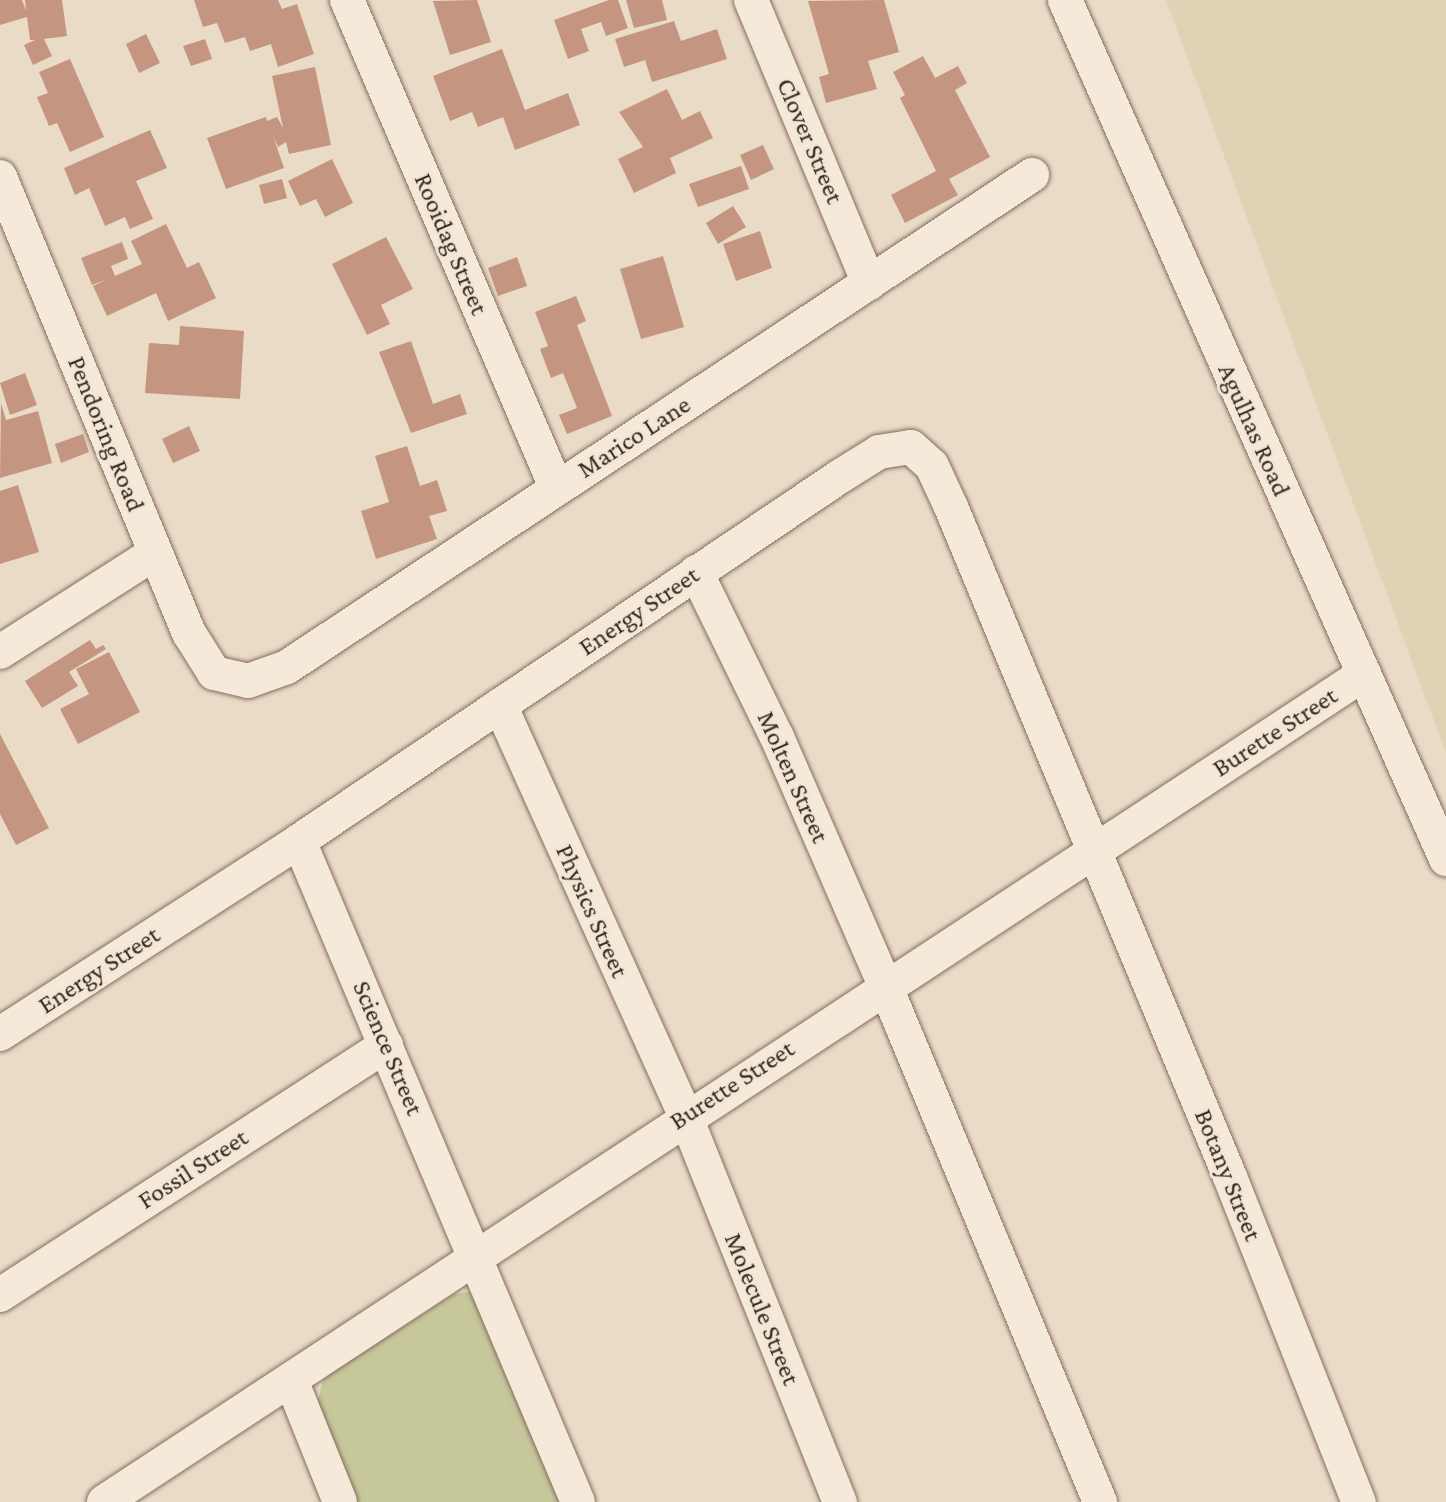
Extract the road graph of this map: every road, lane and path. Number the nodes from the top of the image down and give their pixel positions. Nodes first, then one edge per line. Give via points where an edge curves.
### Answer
1 (347, 0) edge
2 (751, 0) edge
3 (1065, 0) edge
4 (1032, 175) dead end
5 (0, 177) edge
6 (869, 283) junction
7 (556, 487) junction
8 (155, 553) junction
9 (696, 572) junction
10 (0, 652) edge
11 (1364, 674) junction
12 (230, 679) joint
13 (500, 705) junction
14 (299, 841) junction
15 (1093, 849) junction
16 (1446, 859) edge
17 (885, 985) junction
18 (0, 1034) edge
19 (386, 1045) junction
20 (685, 1115) junction
21 (475, 1256) junction
22 (0, 1295) edge
23 (291, 1380) junction
24 (104, 1502) edge
25 (340, 1502) edge
26 (578, 1502) edge
27 (840, 1502) edge
28 (1100, 1502) edge
29 (1359, 1502) edge

1 - 7 street, Rooidag Street
2 - 6 street, Clover Street
3 - 11 street, Agulhas Road
4 - 6 street, Marico Lane
5 - 8 street, Pendoring Road
6 - 7 street, Marico Lane
7 - 12 street, Marico Lane via 287,667 248,681
8 - 10 street
8 - 12 street, Pendoring Road via 203,658 214,673
9 - 13 street, Energy Street
9 - 15 street, Energy Street via 879,452 906,446 922,454 951,507
9 - 17 street, Molten Street via 777,737
11 - 15 street, Burette Street
11 - 16 street, Agulhas Road
13 - 14 street, Energy Street
13 - 20 street, Physics Street
14 - 18 street, Energy Street
14 - 19 street, Science Street
15 - 17 street, Burette Street
15 - 29 street, Botany Street
17 - 20 street, Burette Street
17 - 28 street
19 - 21 street, Science Street
19 - 22 street, Fossil Street
20 - 21 street, Burette Street
20 - 27 street, Molecule Street
21 - 23 street, Burette Street
21 - 26 street
23 - 24 street, Burette Street
23 - 25 street

